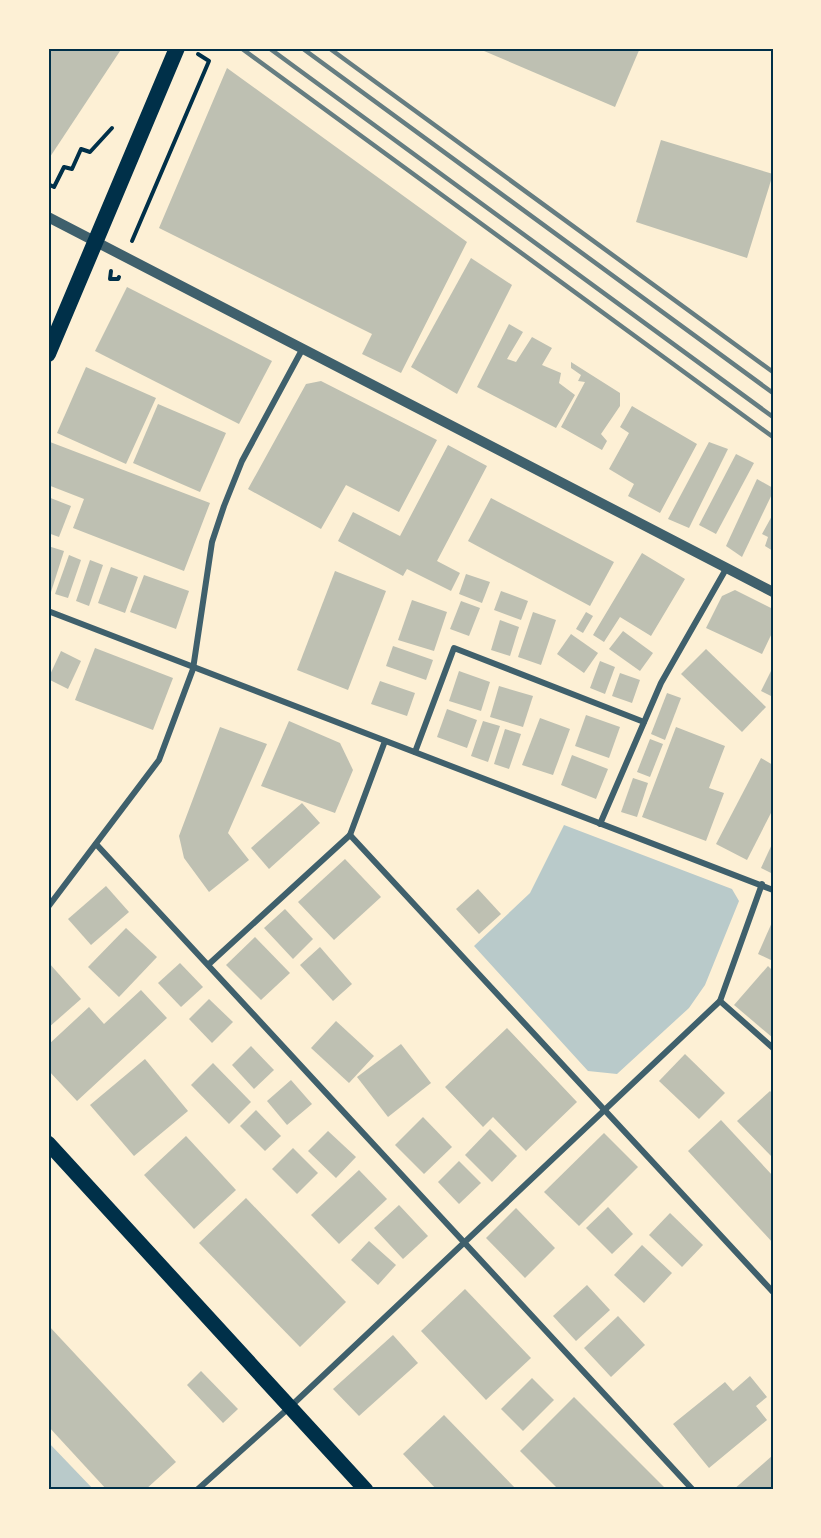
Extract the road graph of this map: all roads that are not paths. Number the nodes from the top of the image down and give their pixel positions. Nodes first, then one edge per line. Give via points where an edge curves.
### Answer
1 (177, 48) edge
2 (52, 219) edge
3 (303, 348) junction
4 (48, 354) edge
5 (726, 569) junction
6 (773, 592) edge
7 (48, 611) edge
8 (193, 669) junction
9 (644, 722) junction
10 (385, 741) junction
11 (415, 752) junction
12 (600, 824) junction
13 (350, 835) junction
14 (96, 844) junction
15 (762, 884) junction
16 (773, 890) edge
17 (48, 907) edge
18 (209, 964) junction
19 (720, 1001) junction
20 (773, 1048) edge
21 (604, 1108) junction
22 (48, 1143) edge
23 (464, 1242) junction
24 (773, 1292) edge
25 (291, 1406) junction
26 (197, 1490) edge
27 (366, 1490) edge
28 (693, 1490) edge

1 - 4 highway
2 - 3 street
3 - 5 street
3 - 8 street via 242,461 224,506 212,542
5 - 6 street
5 - 9 street via 661,683
7 - 8 street
8 - 10 street via 256,689
8 - 14 street via 159,760
9 - 11 street via 454,648
9 - 12 street
10 - 11 street
10 - 13 street
11 - 12 street
12 - 15 street
13 - 18 street
13 - 21 street
14 - 17 street
14 - 18 street
15 - 16 street
15 - 19 street
18 - 23 street
19 - 20 street
19 - 21 street
21 - 23 street
21 - 24 street
22 - 25 main road
23 - 25 street
23 - 28 street
25 - 26 street
25 - 27 main road

